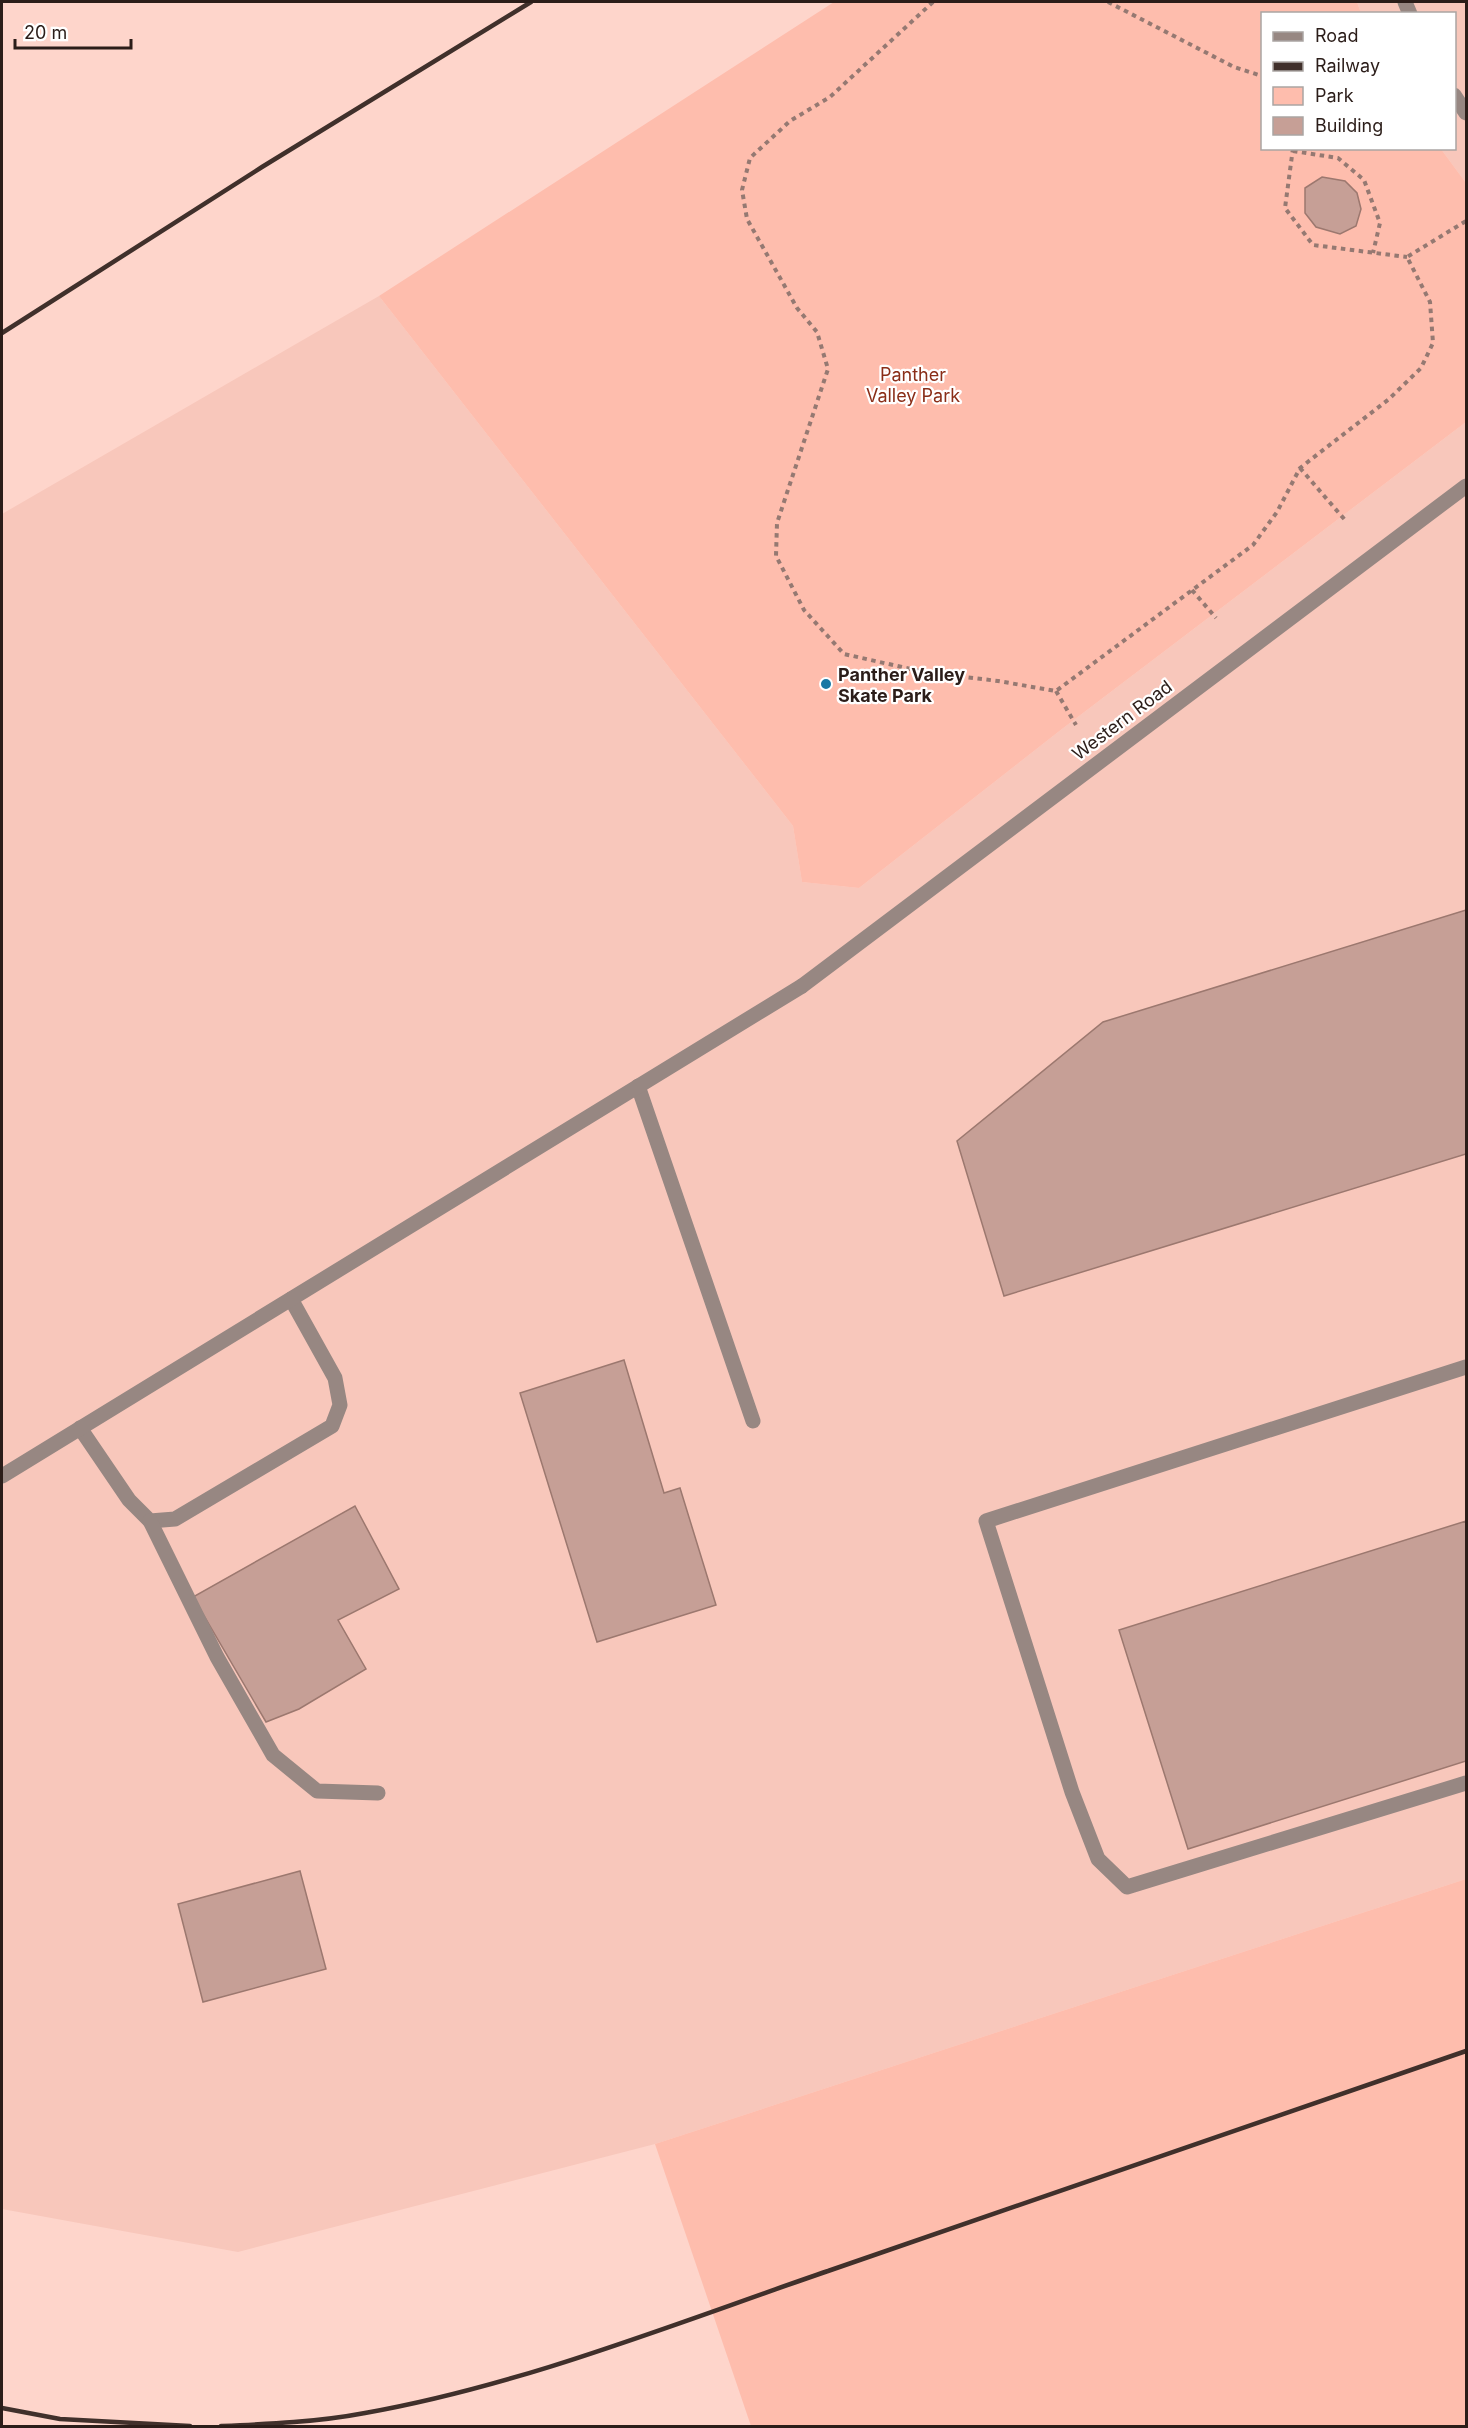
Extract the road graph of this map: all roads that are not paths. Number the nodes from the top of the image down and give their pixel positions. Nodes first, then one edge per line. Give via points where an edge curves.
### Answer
1 (1456, 96) edge
2 (1467, 113) edge
3 (1467, 486) edge
4 (638, 1086) junction
5 (291, 1299) junction
6 (1467, 1367) edge
7 (753, 1421) dead end
8 (80, 1428) junction
9 (2, 1476) edge
10 (150, 1521) junction
11 (1467, 1783) edge
12 (378, 1793) dead end

1 - 2 street
3 - 4 street, Western Road via 802,986
4 - 5 street, Western Road
4 - 7 street
5 - 8 street, Western Road
5 - 10 street via 335,1378 340,1405 332,1426 175,1519
6 - 11 street via 986,1521 1072,1792 1098,1859 1127,1887
8 - 9 street, Western Road
8 - 10 street via 129,1500
10 - 12 street via 217,1657 273,1755 317,1791

